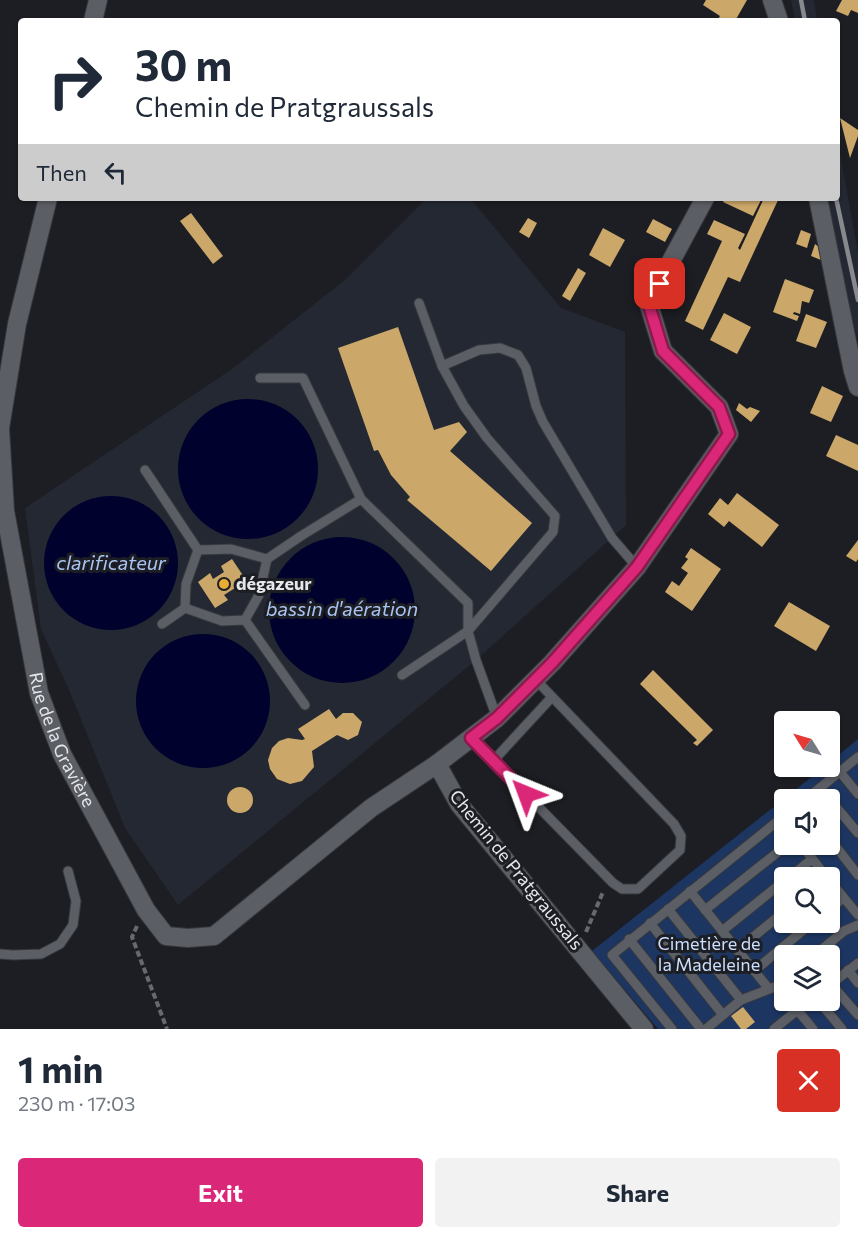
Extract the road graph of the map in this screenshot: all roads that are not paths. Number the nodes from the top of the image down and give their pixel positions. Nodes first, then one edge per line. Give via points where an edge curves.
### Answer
1 (98, 0) edge
2 (772, 0) edge
3 (94, 18) edge
4 (778, 18) edge
5 (47, 201) edge
6 (703, 201) edge
7 (819, 201) edge
8 (419, 303) dead end
9 (442, 366) junction
10 (260, 378) dead end
11 (858, 387) edge
12 (145, 470) dead end
13 (361, 499) junction
14 (198, 550) junction
15 (267, 559) junction
16 (637, 567) junction
17 (185, 608) junction
18 (245, 620) junction
19 (162, 624) dead end
20 (468, 631) junction
21 (402, 675) dead end
22 (536, 680) junction
23 (552, 697) junction
24 (305, 705) dead end
25 (497, 718) junction
26 (471, 738) junction
27 (858, 757) edge
28 (493, 761) junction
29 (437, 764) junction
30 (840, 772) joint
31 (834, 777) edge
32 (820, 788) joint
33 (858, 794) edge
34 (774, 827) edge
35 (858, 833) edge
36 (840, 852) edge
37 (774, 855) edge
38 (809, 855) edge
39 (812, 859) junction
40 (802, 867) edge
41 (818, 867) edge
42 (68, 871) dead end
43 (858, 875) edge
44 (774, 889) edge
45 (690, 891) junction
46 (840, 894) edge
47 (843, 898) junction
48 (840, 901) edge
49 (668, 909) junction
50 (705, 910) junction
51 (858, 915) edge
52 (774, 920) edge
53 (650, 923) junction
54 (858, 925) edge
55 (722, 931) junction
56 (800, 933) edge
57 (629, 939) junction
58 (827, 945) edge
59 (737, 950) junction
60 (0, 954) edge
61 (858, 963) edge
62 (848, 970) junction
63 (754, 971) junction
64 (840, 976) edge
65 (774, 983) edge
66 (858, 983) edge
67 (774, 986) edge
68 (840, 995) edge
69 (741, 1000) junction
70 (797, 1011) edge
71 (799, 1011) edge
72 (827, 1011) edge
73 (723, 1015) junction
74 (858, 1015) edge
75 (780, 1027) edge
76 (644, 1029) edge
77 (672, 1029) edge
78 (701, 1029) edge
79 (706, 1029) edge
80 (813, 1029) edge
81 (842, 1029) edge

1 - 3 street
2 - 4 street
5 - 29 street, Rue de la Gravière via 17,324 0,428 5,511 39,693 62,754 146,910 166,936 214,936 371,808
6 - 16 street via 649,305 663,351 719,407 729,434
7 - 11 street
8 - 9 lane
9 - 16 lane via 479,350 500,348 518,356 526,368 543,422 612,538
9 - 20 lane via 487,438 555,516 553,532
10 - 13 lane via 303,378
12 - 14 lane
13 - 15 lane
13 - 20 lane via 468,603
14 - 15 lane via 231,549
14 - 17 lane via 186,584
15 - 18 lane via 259,595
16 - 22 street
17 - 18 lane via 222,621
17 - 19 lane
18 - 24 lane
20 - 21 lane
20 - 25 lane
22 - 23 lane
22 - 25 street
23 - 28 lane
23 - 28 lane via 674,824 681,836 680,850 638,889 622,889
25 - 26 street
26 - 28 lane
26 - 29 street
27 - 30 lane
29 - 76 street, Chemin de Pratgraussals via 459,804
30 - 33 lane
31 - 32 lane
32 - 35 lane
34 - 45 lane
36 - 43 lane
37 - 50 lane
38 - 39 lane
39 - 40 lane
39 - 41 lane
42 - 60 lane via 76,901 73,926 60,944 41,954
44 - 55 lane
45 - 49 lane
45 - 50 lane
46 - 47 lane
47 - 48 lane
47 - 51 lane
49 - 53 lane
49 - 69 lane
50 - 55 lane
52 - 59 lane
53 - 57 lane
53 - 73 lane
54 - 58 lane
55 - 59 lane
56 - 63 lane
57 - 77 lane via 612,955
57 - 78 lane
59 - 63 lane
61 - 62 lane
62 - 64 lane
62 - 66 lane
63 - 65 lane
67 - 69 lane
68 - 74 lane
69 - 73 lane
70 - 75 lane
71 - 80 lane
72 - 81 lane
73 - 79 lane

